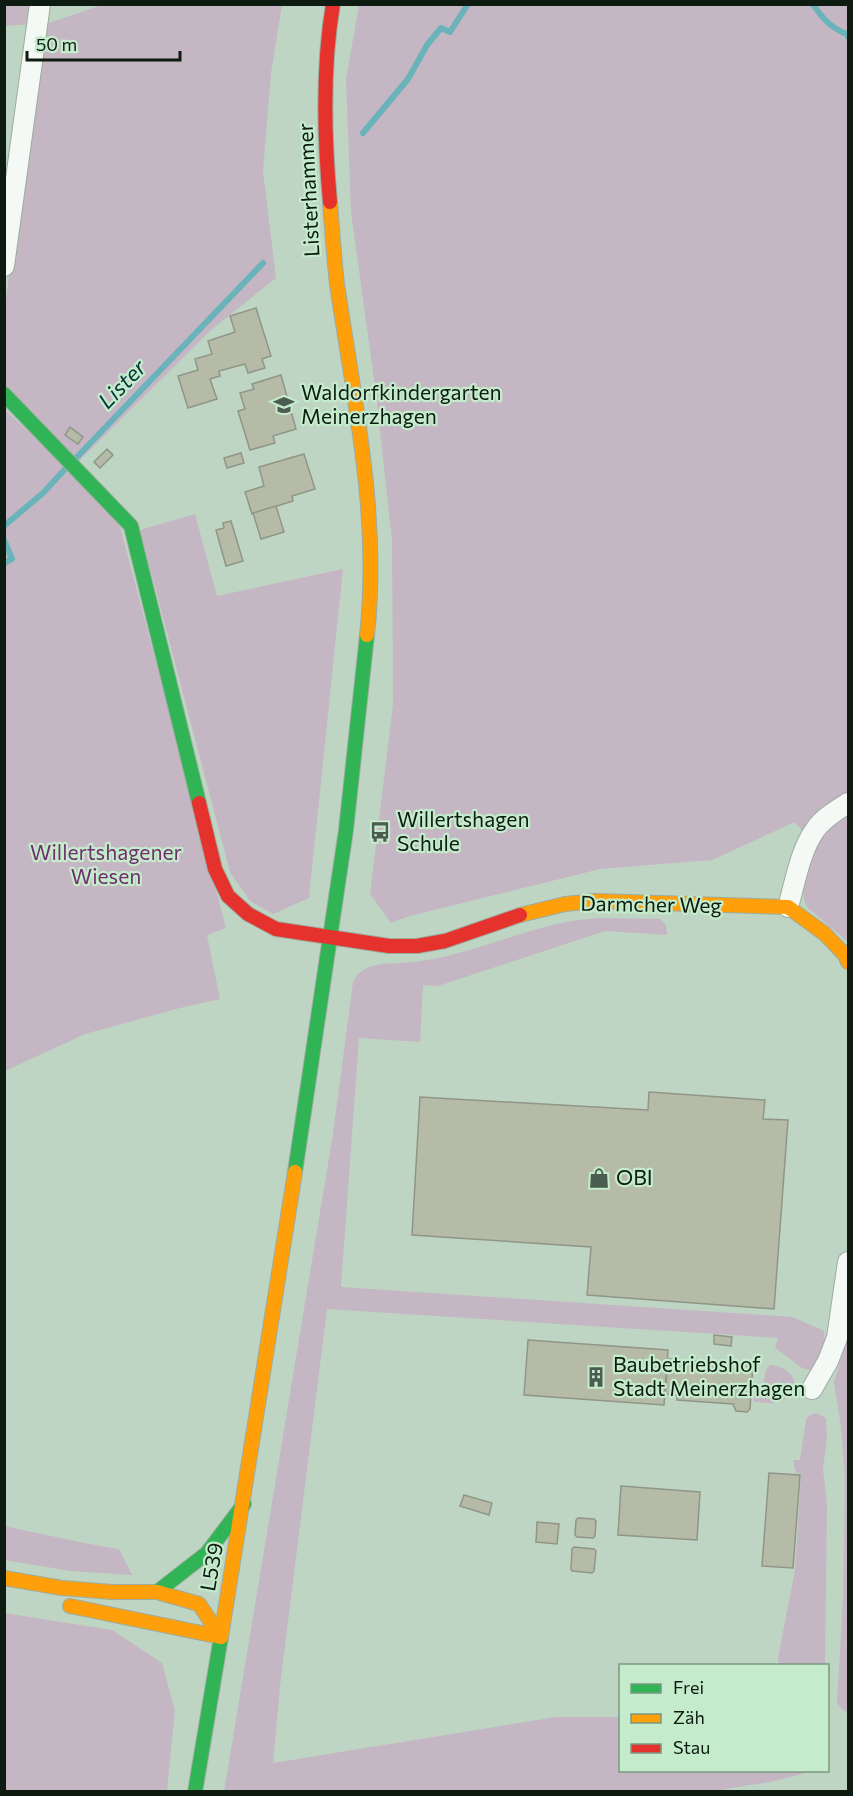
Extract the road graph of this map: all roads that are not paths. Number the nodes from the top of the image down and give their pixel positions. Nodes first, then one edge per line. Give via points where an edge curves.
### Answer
1 (40, 4) edge
2 (333, 4) edge
3 (4, 266) edge
4 (4, 394) edge
5 (849, 803) edge
6 (788, 908) junction
7 (331, 938) junction
8 (849, 962) edge
9 (849, 1262) edge
10 (812, 1389) dead end
11 (244, 1504) junction
12 (4, 1578) edge
13 (157, 1592) junction
14 (62, 1604) dead end
15 (221, 1637) junction
16 (195, 1791) edge

1 - 3 street
2 - 7 main road, Listerhammer via 328,33 325,144 337,281 370,513 371,602
4 - 7 main road, Darmcher Weg via 131,526 215,869 228,896 248,914 276,929
5 - 6 street via 814,830
6 - 7 main road, Darmcher Weg via 595,901 531,912 445,941 417,946
6 - 8 main road via 825,934
7 - 11 main road, L539
9 - 10 street via 837,1338
11 - 13 main road via 207,1553
11 - 15 main road, L539
12 - 13 main road via 92,1590
13 - 15 main road via 199,1604
14 - 15 main road
15 - 16 main road, L539

